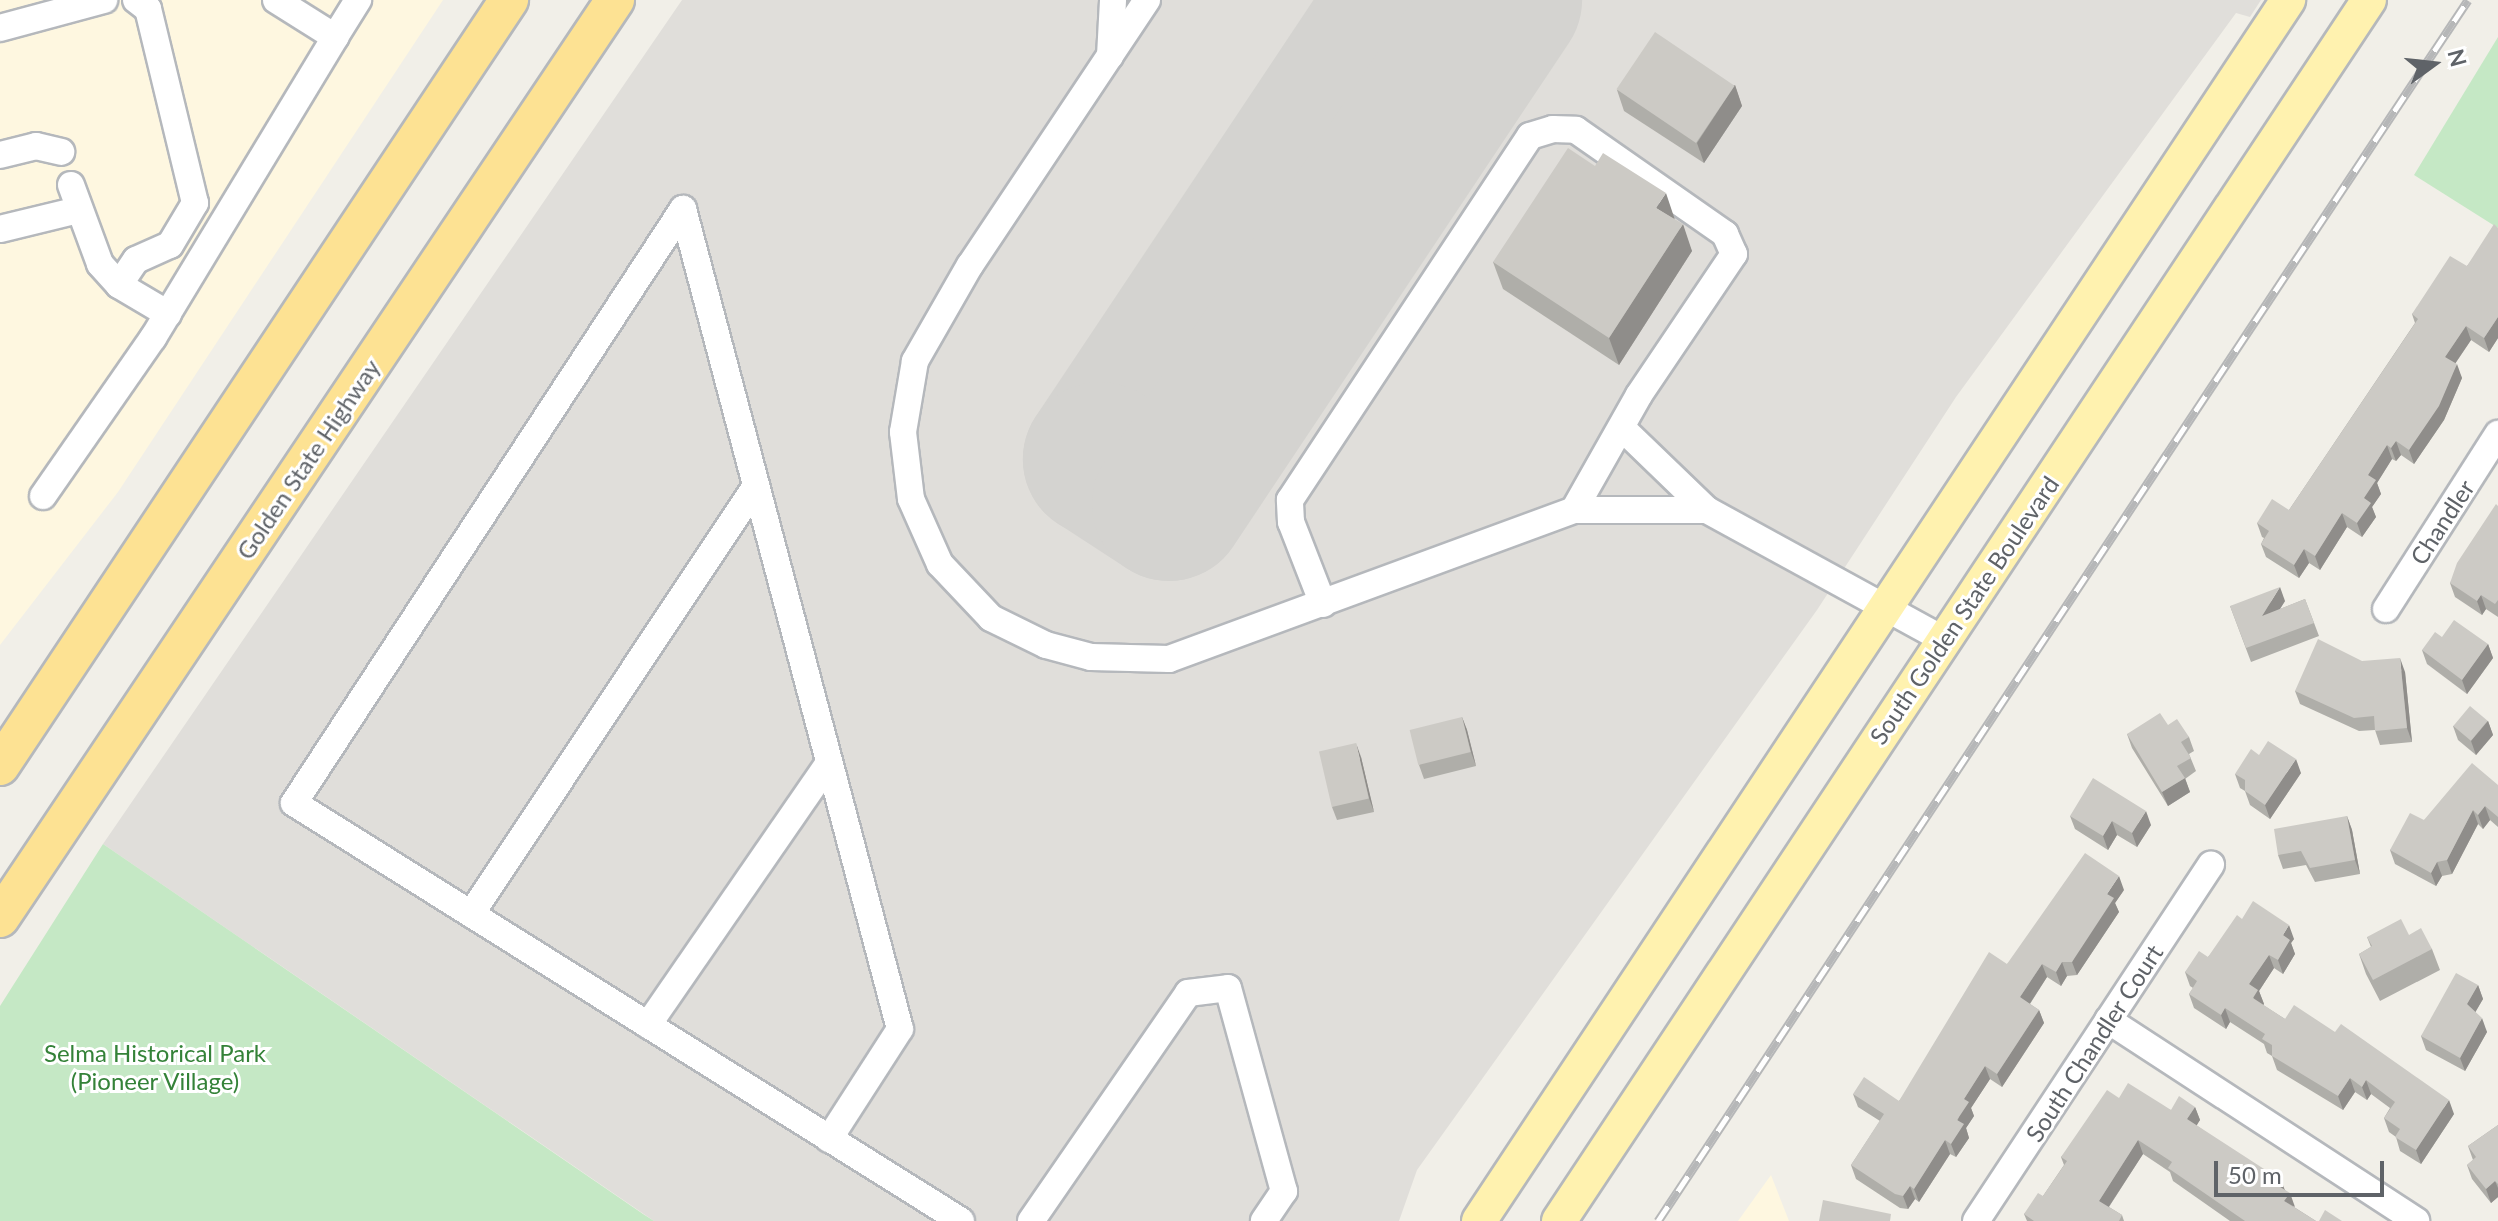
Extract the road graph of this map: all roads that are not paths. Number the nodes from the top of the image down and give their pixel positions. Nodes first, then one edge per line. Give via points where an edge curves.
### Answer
1 (104, 0) edge
2 (136, 0) edge
3 (276, 0) edge
4 (358, 0) edge
5 (509, 0) edge
6 (615, 0) edge
7 (1113, 0) edge
8 (1147, 0) edge
9 (2288, 0) edge
10 (2369, 0) edge
11 (0, 28) edge
12 (335, 37) junction
13 (1110, 56) junction
14 (61, 152) dead end
15 (0, 155) edge
16 (0, 229) edge
17 (119, 285) junction
18 (168, 314) junction
19 (1622, 428) junction
20 (2498, 434) edge
21 (756, 486) junction
22 (43, 496) dead end
23 (1574, 510) junction
24 (1707, 510) junction
25 (132, 570) junction
26 (1323, 604) junction
27 (1887, 605) junction
28 (2386, 609) dead end
29 (1944, 640) junction
30 (0, 733) edge
31 (829, 763) junction
32 (0, 766) edge
33 (2211, 865) dead end
34 (471, 914) junction
35 (0, 918) edge
36 (2108, 1020) junction
37 (648, 1025) junction
38 (829, 1139) junction
39 (961, 1221) edge
40 (1031, 1221) edge
41 (1264, 1221) edge
42 (1479, 1221) edge
43 (1559, 1221) edge
44 (1976, 1221) edge
45 (2416, 1221) edge

1 - 11 street
2 - 17 street via 148,9 195,203 170,245 136,260
3 - 12 street
4 - 12 street
5 - 25 highway
6 - 35 highway, Golden State Highway
7 - 13 street
8 - 13 street
9 - 27 main road
10 - 29 main road, South Golden State Boulevard
12 - 18 street
13 - 26 street via 970,265 915,361 903,432 911,499 940,564 991,618 1046,645 1091,657 1169,659
14 - 15 street via 36,146
16 - 17 street via 75,198 89,247
17 - 18 street
18 - 22 street
19 - 23 street
19 - 24 street
19 - 26 street via 1734,254 1725,234 1576,130 1553,129 1530,136 1290,500 1291,522
20 - 28 street, Chandler
21 - 31 street
21 - 34 street
21 - 34 street via 683,209 294,803
23 - 24 street
23 - 26 street
24 - 27 street
25 - 30 highway
25 - 32 highway
27 - 29 street
27 - 42 main road
29 - 43 main road, South Golden State Boulevard
31 - 37 street
31 - 38 street via 900,1029
33 - 36 street, South Chandler Court
34 - 37 street
36 - 44 street, South Chandler Court
36 - 45 street
37 - 38 street
38 - 39 street
40 - 41 street via 1188,993 1228,988 1284,1191

